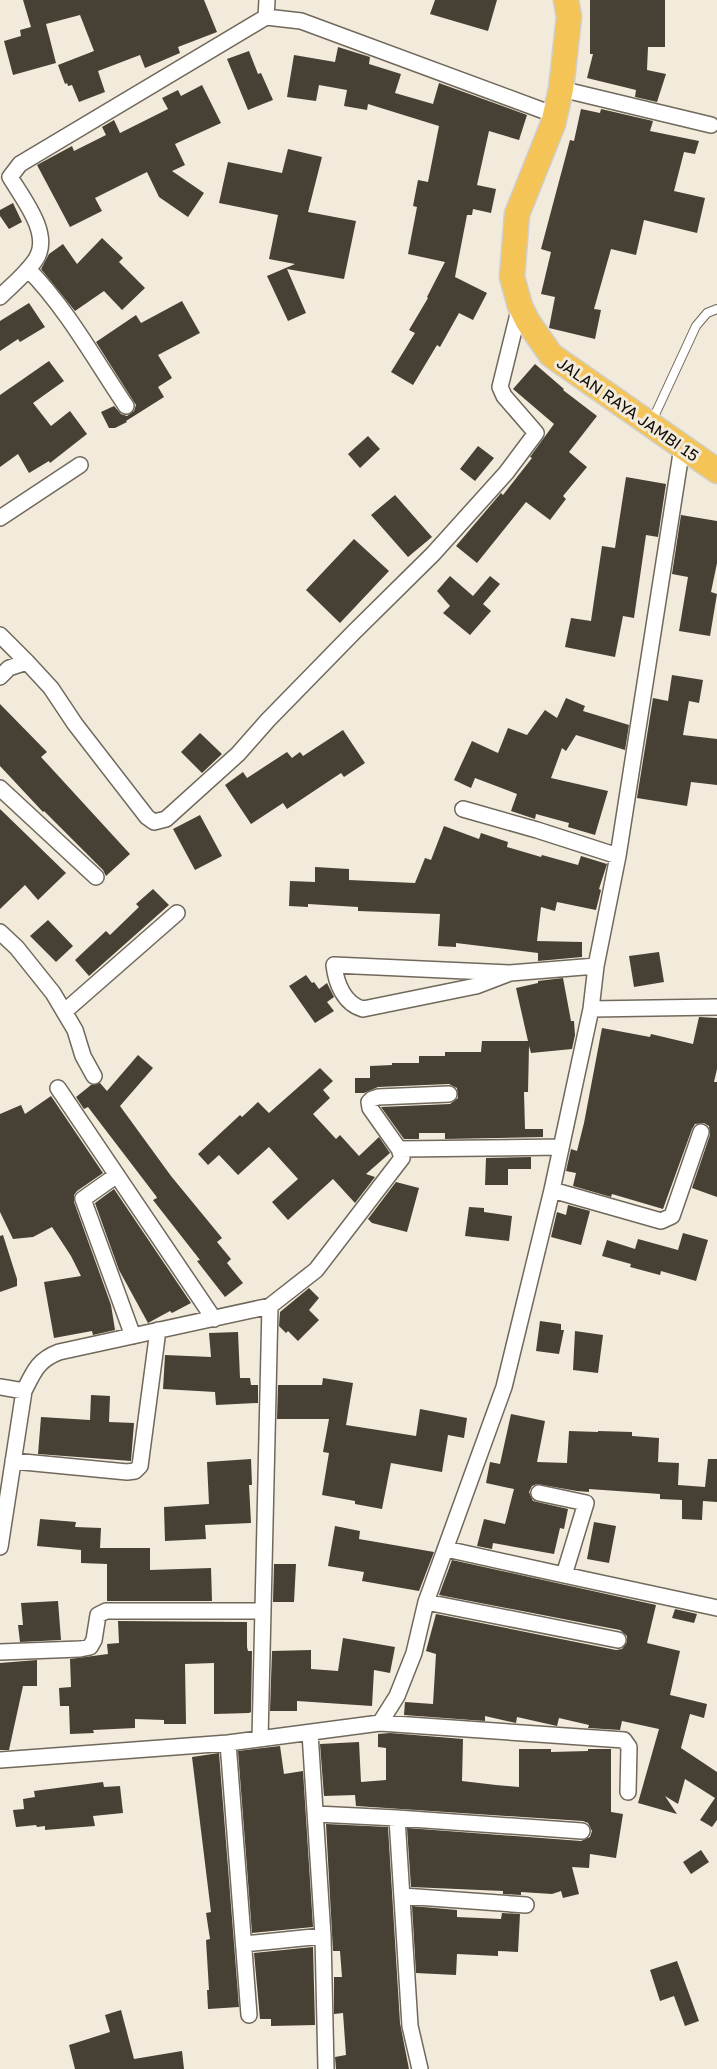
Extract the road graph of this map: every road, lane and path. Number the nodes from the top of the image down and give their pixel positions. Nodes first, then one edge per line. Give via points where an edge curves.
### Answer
1 (267, 0) edge
2 (566, 0) edge
3 (266, 17) junction
4 (561, 89) junction
5 (555, 115) junction
6 (711, 125) dead end
7 (5, 174) edge
8 (28, 269) junction
9 (0, 297) edge
10 (520, 306) junction
11 (717, 309) edge
12 (126, 406) dead end
13 (650, 425) junction
14 (682, 447) junction
15 (80, 465) dead end
16 (717, 471) edge
17 (0, 518) edge
18 (0, 635) edge
19 (27, 662) junction
20 (0, 677) edge
21 (0, 788) edge
22 (463, 809) dead end
23 (618, 856) junction
24 (96, 877) dead end
25 (177, 913) dead end
26 (0, 932) edge
27 (596, 966) junction
28 (510, 973) junction
29 (717, 1007) edge
30 (591, 1009) junction
31 (65, 1011) junction
32 (94, 1076) dead end
33 (58, 1088) dead end
34 (449, 1094) dead end
35 (701, 1132) dead end
36 (561, 1147) junction
37 (399, 1149) junction
38 (117, 1175) junction
39 (552, 1190) junction
40 (270, 1306) junction
41 (214, 1319) junction
42 (158, 1330) junction
43 (133, 1336) junction
44 (0, 1386) edge
45 (24, 1391) junction
46 (13, 1461) junction
47 (539, 1493) dead end
48 (0, 1547) edge
49 (446, 1549) junction
50 (564, 1575) junction
51 (426, 1602) junction
52 (717, 1608) edge
53 (263, 1611) junction
54 (618, 1640) dead end
55 (0, 1652) edge
56 (380, 1723) junction
57 (310, 1733) junction
58 (260, 1739) junction
59 (228, 1743) junction
60 (0, 1760) edge
61 (628, 1792) dead end
62 (316, 1814) junction
63 (397, 1818) junction
64 (582, 1831) dead end
65 (403, 1896) junction
66 (526, 1905) dead end
67 (323, 1936) junction
68 (244, 1944) junction
69 (249, 2015) dead end
70 (326, 2069) edge
71 (420, 2069) edge

1 - 3 street
2 - 4 highway, JALAN RAYA JAMBI 15
3 - 5 street via 301,21
3 - 7 street
4 - 5 highway, JALAN RAYA JAMBI 15
4 - 6 street
5 - 10 highway, JALAN RAYA JAMBI 15 via 517,214 512,277
7 - 8 street via 40,229 38,257
8 - 9 street
8 - 12 street
10 - 13 highway, JALAN RAYA JAMBI 15 via 550,355
10 - 19 street via 500,387 536,433 506,473 433,554 238,754 166,819 154,822 147,817 51,688
11 - 13 lane via 707,313 696,326
13 - 14 highway, JALAN RAYA JAMBI 15
14 - 16 highway, JALAN RAYA JAMBI 15
14 - 23 street
15 - 17 street
18 - 19 street
19 - 20 street via 9,668
21 - 24 street
22 - 23 street
23 - 27 street
25 - 31 street
26 - 31 street
27 - 28 street
27 - 30 street
28 - 28 street via 476,986 363,1009 353,1007 341,991 334,965
29 - 30 street
30 - 36 street
31 - 32 street
33 - 38 street
34 - 37 street via 378,1097 369,1102
35 - 39 street via 668,1219 661,1221
36 - 37 street
36 - 39 street
37 - 40 street via 402,1158 315,1270
38 - 41 street
38 - 43 street via 83,1199
39 - 49 street via 504,1387
40 - 41 street
40 - 53 street
41 - 42 street
42 - 43 street
42 - 46 street via 140,1466 135,1471
43 - 45 street via 46,1357
44 - 45 street
45 - 46 street
46 - 48 street
47 - 50 street via 586,1503
49 - 50 street
49 - 51 street
50 - 52 street
51 - 54 street
51 - 56 street via 414,1653 397,1696
53 - 55 street via 105,1611 98,1615 90,1647
53 - 58 street
56 - 57 street
56 - 61 street via 624,1740 629,1747
57 - 58 street
57 - 62 street
58 - 59 street
59 - 60 street
59 - 68 street
62 - 63 street
62 - 67 street
63 - 64 street
63 - 65 street
65 - 66 street
65 - 71 street via 410,2026
67 - 68 street
67 - 70 street
68 - 69 street

